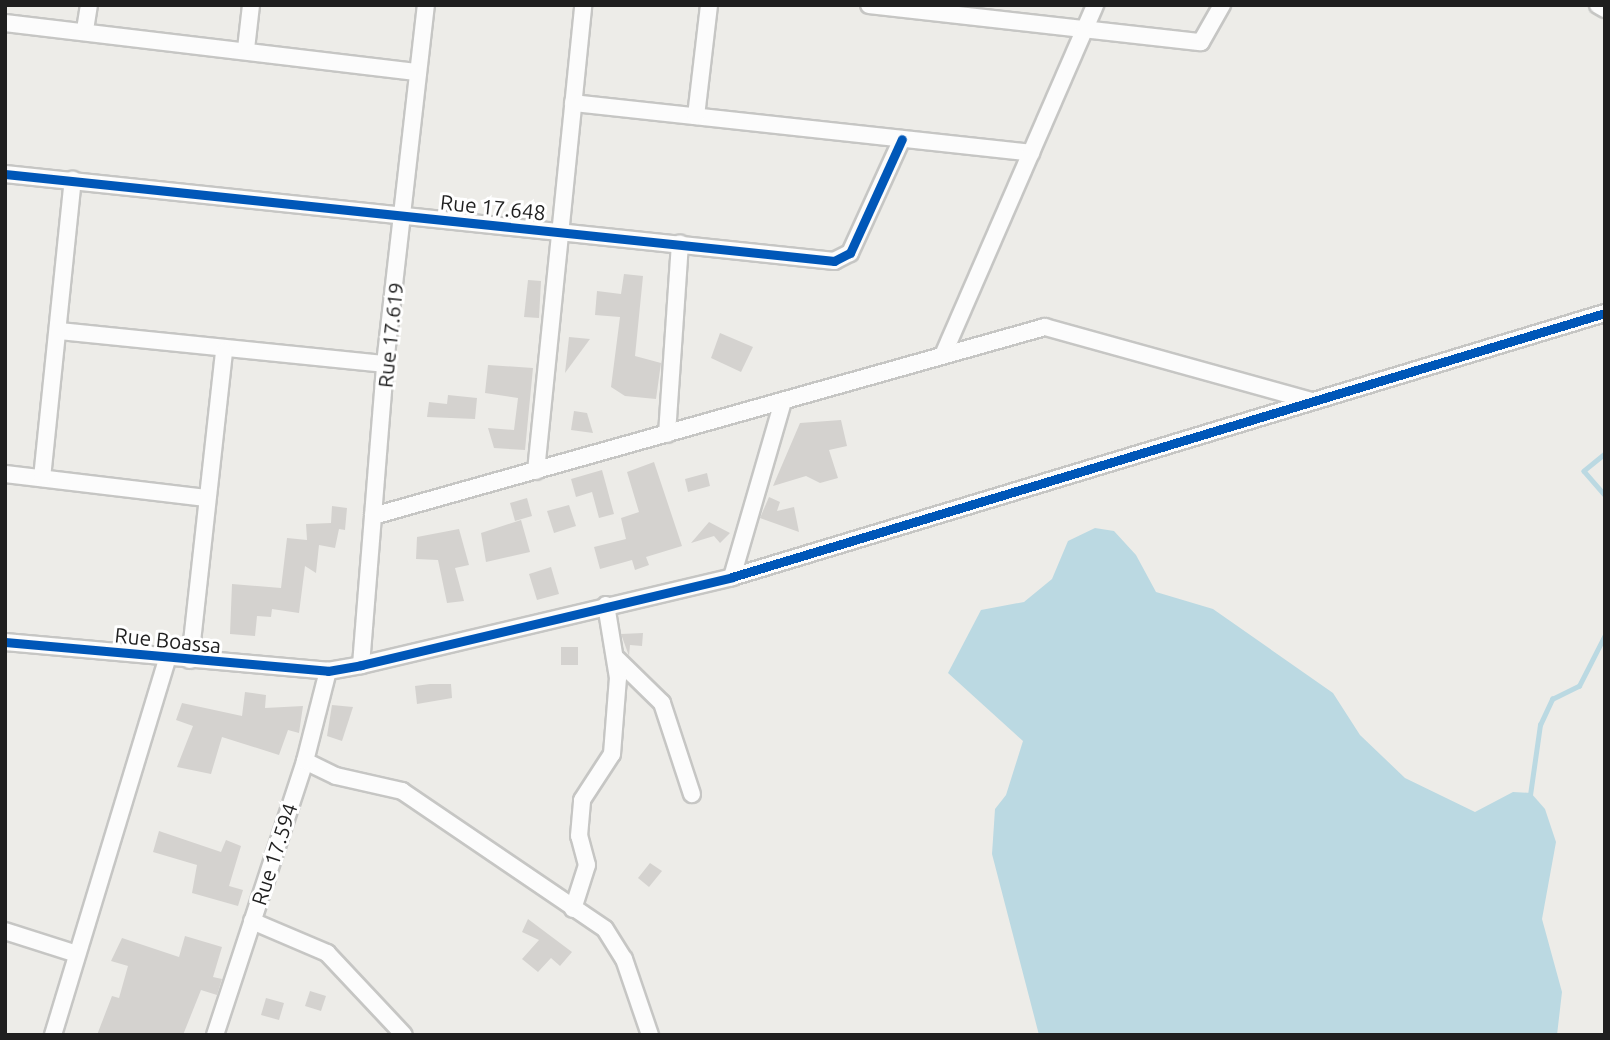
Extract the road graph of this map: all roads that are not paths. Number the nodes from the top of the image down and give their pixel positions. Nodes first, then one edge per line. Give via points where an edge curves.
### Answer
1 (89, 5) edge
2 (251, 5) edge
3 (426, 5) edge
4 (583, 5) edge
5 (709, 5) edge
6 (869, 5) edge
7 (1095, 5) edge
8 (1222, 5) edge
9 (1598, 5) edge
10 (1605, 9) edge
11 (5, 23) edge
12 (85, 30) junction
13 (1083, 31) junction
14 (246, 49) junction
15 (418, 72) junction
16 (573, 103) junction
17 (696, 116) junction
18 (902, 139) junction
19 (1031, 153) junction
20 (5, 174) edge
21 (73, 180) junction
22 (404, 216) junction
23 (561, 232) junction
24 (680, 243) junction
25 (1605, 313) edge
26 (60, 331) junction
27 (224, 352) junction
28 (943, 355) junction
29 (385, 365) junction
30 (783, 401) junction
31 (1311, 401) junction
32 (667, 434) junction
33 (536, 471) junction
34 (5, 474) edge
35 (42, 478) junction
36 (207, 498) junction
37 (373, 516) junction
38 (732, 577) junction
39 (606, 605) junction
40 (5, 642) edge
41 (167, 657) junction
42 (617, 659) junction
43 (190, 660) junction
44 (360, 665) junction
45 (328, 671) junction
46 (305, 761) junction
47 (692, 794) dead end
48 (573, 909) junction
49 (252, 921) junction
50 (5, 931) edge
51 (74, 953) junction
52 (53, 1035) edge
53 (215, 1035) edge
54 (404, 1035) edge
55 (650, 1035) edge

1 - 12 street
2 - 14 street
3 - 15 street, Rue 17.619
4 - 16 street
5 - 17 street
6 - 13 street
7 - 13 street
8 - 13 street via 1204,42
9 - 10 street
11 - 12 street
12 - 14 street
13 - 19 street
14 - 15 street
15 - 22 street, Rue 17.619
16 - 17 street
16 - 23 street
17 - 18 street
18 - 19 street
18 - 24 street, Rue 17.648 via 846,258
19 - 28 street
20 - 21 street, Rue 17.648
21 - 22 street, Rue 17.648
21 - 26 street
22 - 23 street, Rue 17.648
22 - 29 street, Rue 17.619
23 - 24 street, Rue 17.648
23 - 33 street
24 - 32 street
25 - 31 street, Rue Boassa
26 - 27 street
26 - 35 street
27 - 29 street
27 - 36 street
28 - 30 street
28 - 31 street via 1048,327
29 - 37 street, Rue 17.619
30 - 32 street
30 - 38 street
31 - 38 street, Rue Boassa
32 - 33 street
33 - 37 street
34 - 35 street
35 - 36 street
36 - 43 street
37 - 44 street, Rue 17.619
38 - 39 street, Rue Boassa
39 - 42 street
39 - 44 street, Rue Boassa
40 - 41 street, Rue Boassa
41 - 43 street, Rue Boassa
41 - 51 street
42 - 47 street via 662,703
42 - 48 street via 612,754 582,800 579,836 587,865
43 - 45 street, Rue Boassa
44 - 45 street, Rue Boassa
45 - 46 street, Rue 17.594
46 - 48 street via 336,776 402,791 480,839
46 - 49 street, Rue 17.594
48 - 55 street via 613,940
49 - 53 street, Rue 17.594
49 - 54 street via 327,953
50 - 51 street
51 - 52 street

